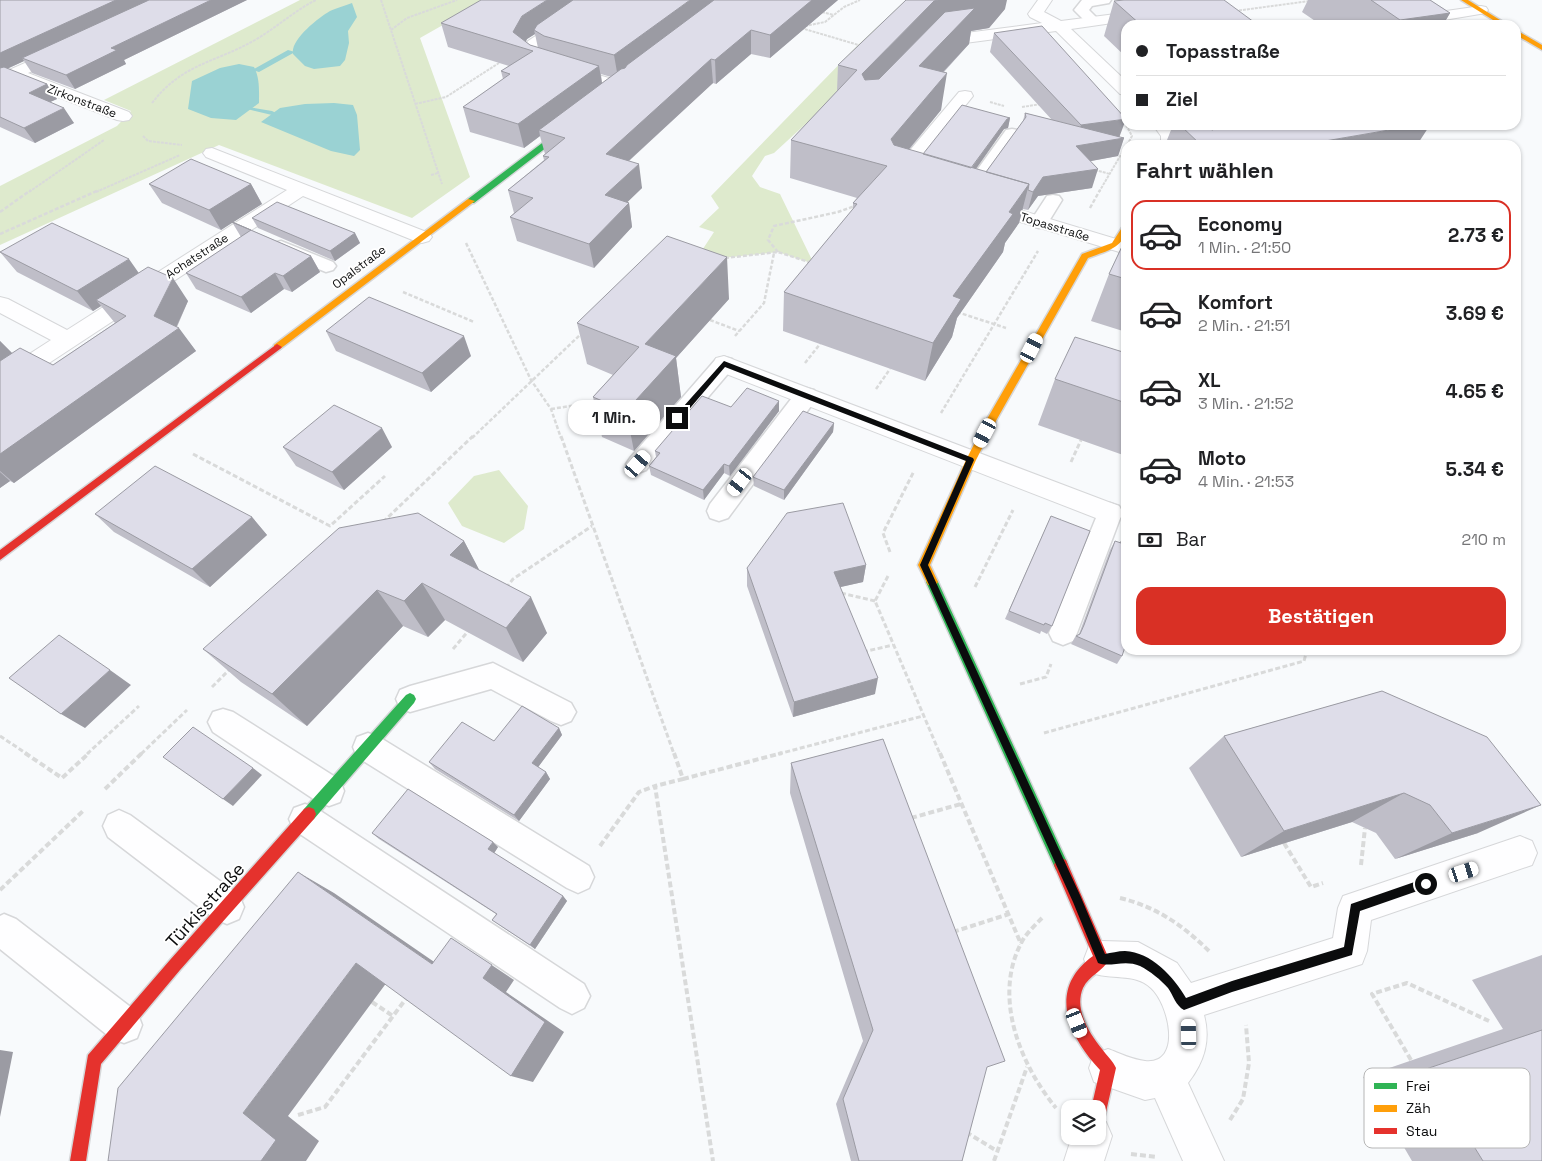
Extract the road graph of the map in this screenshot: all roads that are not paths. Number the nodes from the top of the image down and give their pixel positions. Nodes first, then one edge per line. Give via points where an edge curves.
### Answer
1 (600, 0) edge
2 (1046, 0) edge
3 (1104, 0) edge
4 (1464, 0) edge
5 (1482, 10) junction
6 (1160, 12) edge
7 (1416, 20) edge
8 (1497, 20) edge
9 (1093, 21) junction
10 (1060, 26) junction
11 (1521, 35) edge
12 (935, 42) joint
13 (75, 45) edge
14 (1542, 48) edge
15 (924, 54) edge
16 (7, 77) edge
17 (624, 84) joint
18 (1121, 85) edge
19 (965, 96) road end
20 (606, 99) edge
21 (582, 116) edge
22 (127, 120) road end
23 (1166, 130) edge
24 (1012, 134) edge
25 (1173, 140) edge
26 (204, 150) road end
27 (905, 181) edge
28 (301, 189) junction
29 (956, 197) joint
30 (1053, 200) dead end
31 (1039, 222) junction
32 (254, 235) junction
33 (422, 237) junction
34 (1121, 247) edge
35 (326, 266) dead end
36 (0, 304) edge
37 (68, 340) junction
38 (724, 364) joint
39 (0, 384) edge
40 (806, 396) junction
41 (971, 460) junction
42 (638, 464) dead end
43 (719, 511) dead end
44 (1110, 513) joint
45 (0, 556) edge
46 (1062, 633) road end
47 (410, 699) joint
48 (561, 712) dead end
49 (223, 722) dead end
50 (368, 747) junction
51 (329, 791) junction
52 (305, 819) junction
53 (119, 826) dead end
54 (1520, 853) edge
55 (578, 877) road end
56 (227, 907) junction
57 (4, 931) dead end
58 (1102, 959) junction
59 (572, 996) dead end
60 (1184, 1004) junction
61 (124, 1025) junction
62 (1108, 1068) junction
63 (1165, 1077) junction
64 (1100, 1100) edge
65 (1201, 1155) edge
66 (78, 1161) edge

1 - 17 street via 534,44 528,55 542,64
2 - 10 street via 1035,14
3 - 9 lane via 1088,2 1081,10
4 - 5 street
5 - 7 street
5 - 8 street
6 - 9 street
9 - 10 street
10 - 12 street
10 - 18 street
11 - 14 street
12 - 15 lane
13 - 16 street, Zirkonstraße
16 - 22 street, Zirkonstraße
17 - 20 street
19 - 27 street
21 - 33 street, Opalstraße
23 - 25 street
24 - 29 lane
26 - 28 street
28 - 32 street, Achatstraße
28 - 33 street
29 - 31 street, Topasstraße
30 - 31 lane
31 - 34 street, Topasstraße
32 - 35 lane
32 - 37 street, Achatstraße
33 - 45 street, Opalstraße
34 - 41 street, Topasstraße via 1086,256
36 - 37 street
37 - 39 street, Achatstraße
38 - 40 street
38 - 42 lane
40 - 41 street
40 - 43 lane
41 - 44 street
41 - 58 street, Topasstraße via 924,565
44 - 46 lane
47 - 48 lane via 493,676
47 - 50 street, Türkisstraße
49 - 51 lane
50 - 51 street, Türkisstraße
50 - 55 lane
51 - 52 street, Türkisstraße
52 - 56 street, Türkisstraße
52 - 59 lane
53 - 56 lane
54 - 60 street via 1355,908 1349,951
56 - 61 street, Türkisstraße
57 - 61 lane
58 - 60 street via 1126,956 1144,962 1173,986
58 - 62 street via 1081,977 1074,1006 1084,1040
60 - 63 street via 1189,1024 1186,1053 1178,1068
61 - 66 street, Türkisstraße via 94,1060
62 - 63 street via 1134,1080 1147,1082
62 - 64 street
63 - 65 street

